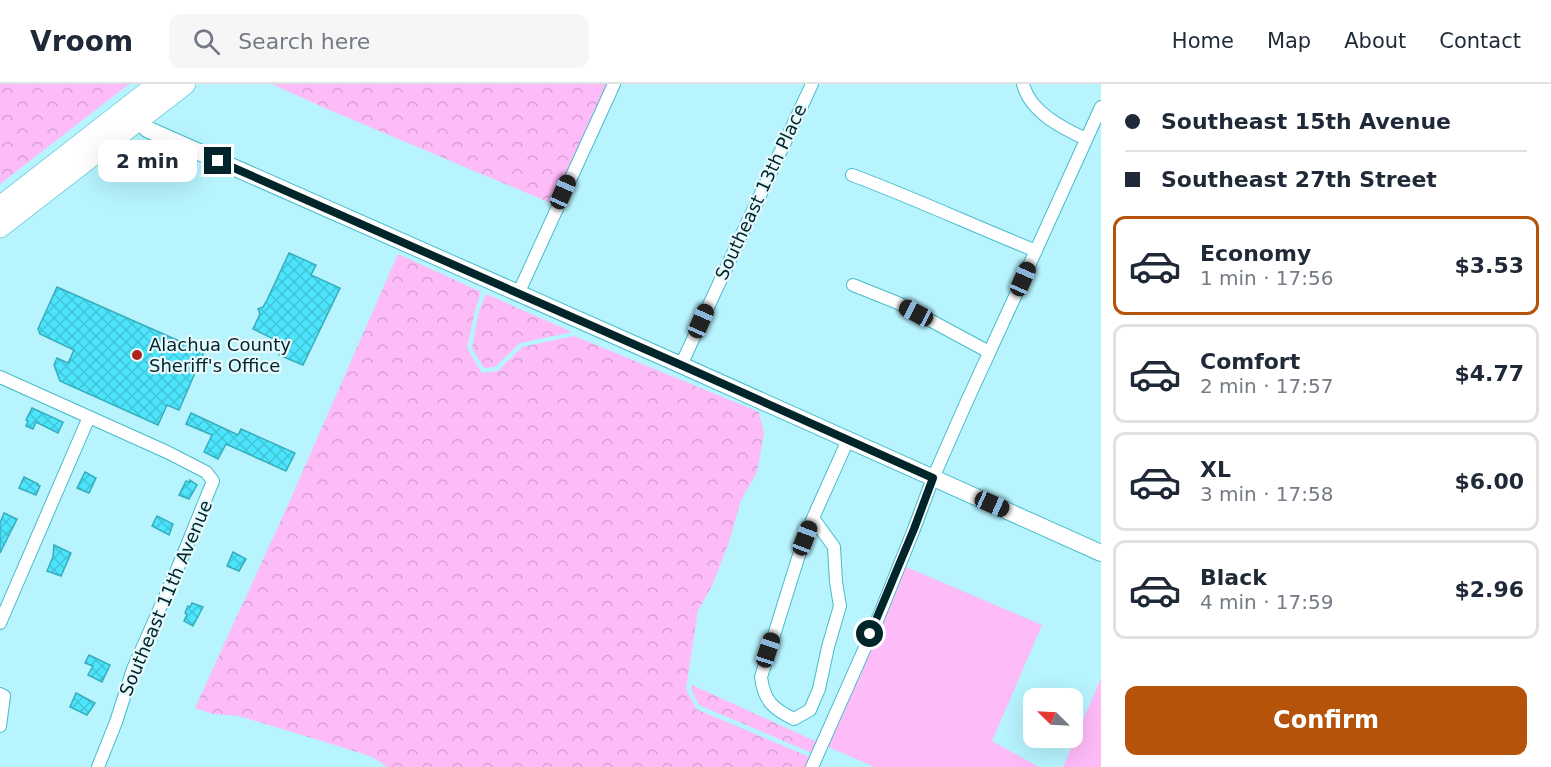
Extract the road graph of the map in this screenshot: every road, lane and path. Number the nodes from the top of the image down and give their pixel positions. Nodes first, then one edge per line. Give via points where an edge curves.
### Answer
1 (158, 84) edge
2 (185, 84) edge
3 (614, 84) edge
4 (812, 84) edge
5 (1023, 84) edge
6 (1101, 107) edge
7 (134, 114) junction
8 (1086, 139) junction
9 (852, 175) dead end
10 (0, 207) edge
11 (0, 227) edge
12 (1036, 251) junction
13 (853, 285) dead end
14 (518, 294) junction
15 (989, 352) junction
16 (681, 365) junction
17 (0, 377) edge
18 (89, 417) junction
19 (848, 440) junction
20 (933, 478) junction
21 (813, 518) junction
22 (1101, 553) edge
23 (0, 623) edge
24 (0, 694) edge
25 (0, 726) edge
26 (98, 767) edge
27 (812, 767) edge

1 - 7 highway
2 - 7 highway
3 - 14 street
4 - 16 street, Southeast 13th Place
5 - 8 street via 1043,114
6 - 8 street
7 - 10 highway
7 - 11 highway
7 - 14 street via 147,129
8 - 12 street
9 - 12 street
12 - 15 street
13 - 15 street via 898,303
14 - 16 street
15 - 20 street
16 - 19 street
17 - 18 street
18 - 23 street
18 - 26 street, Southeast 11th Avenue via 206,472 213,481 133,669
19 - 20 street
19 - 21 street
20 - 22 street
20 - 27 street via 879,616
21 - 21 street via 760,677 762,692 777,710 794,719 810,710 819,689 840,606 834,547
24 - 25 street via 4,696

